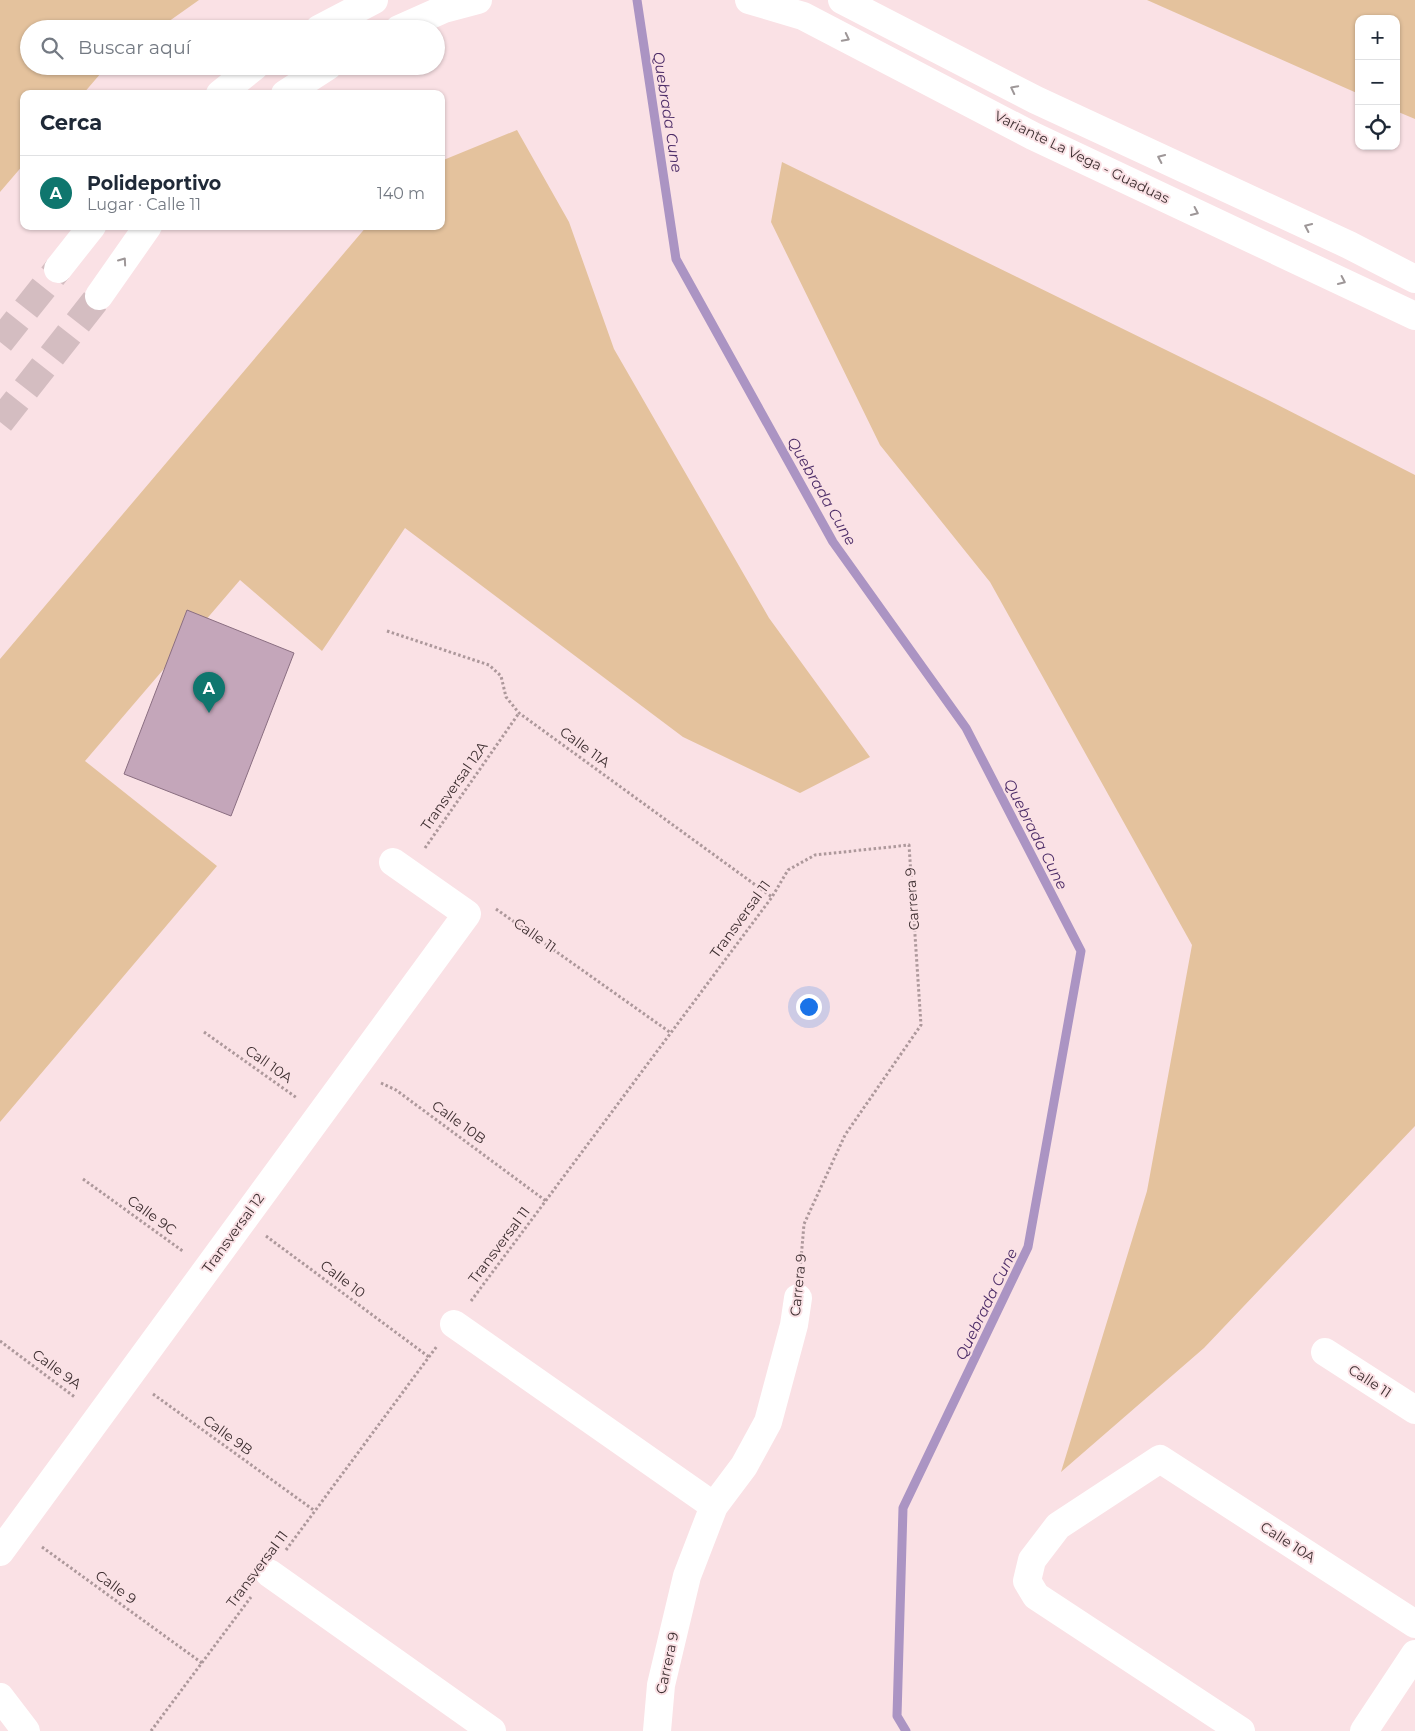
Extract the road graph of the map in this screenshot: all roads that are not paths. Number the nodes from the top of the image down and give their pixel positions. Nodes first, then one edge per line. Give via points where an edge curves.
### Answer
1 (374, 0) edge
2 (478, 0) edge
3 (749, 0) edge
4 (842, 0) edge
5 (336, 20) edge
6 (419, 20) edge
7 (244, 75) edge
8 (314, 75) edge
9 (225, 90) edge
10 (292, 90) edge
11 (89, 230) edge
12 (145, 230) edge
13 (58, 270) tunnel mouth
14 (1415, 279) edge
15 (98, 296) tunnel mouth
16 (1415, 316) edge
17 (400, 867) road end
18 (798, 1298) road end
19 (454, 1324) road end
20 (1325, 1352) dead end
21 (1415, 1410) edge
22 (714, 1506) junction
23 (0, 1552) edge
24 (269, 1573) road end
25 (1415, 1624) edge
26 (1415, 1654) edge
27 (0, 1697) edge
28 (26, 1731) edge
29 (492, 1731) edge
30 (657, 1731) edge
31 (1241, 1731) edge
32 (1364, 1731) edge

1 - 5 main road
2 - 6 main road
3 -> 16 main road, Variante La Vega - Guaduas via 802,16 1033,136
14 -> 4 main road via 1036,100
7 - 9 main road
8 - 10 main road
11 - 13 main road
15 -> 12 main road
17 - 23 main road, Transversal 12 via 467,914
18 - 22 main road, Carrera 9 via 768,1422 744,1466
19 - 22 main road
20 - 21 main road, Calle 11
22 - 30 main road, Carrera 9 via 687,1576 661,1685
24 - 29 main road
25 - 31 main road, Calle 10A via 1160,1459 1058,1526 1032,1560 1027,1581 1036,1596
26 - 32 main road
27 - 28 main road

